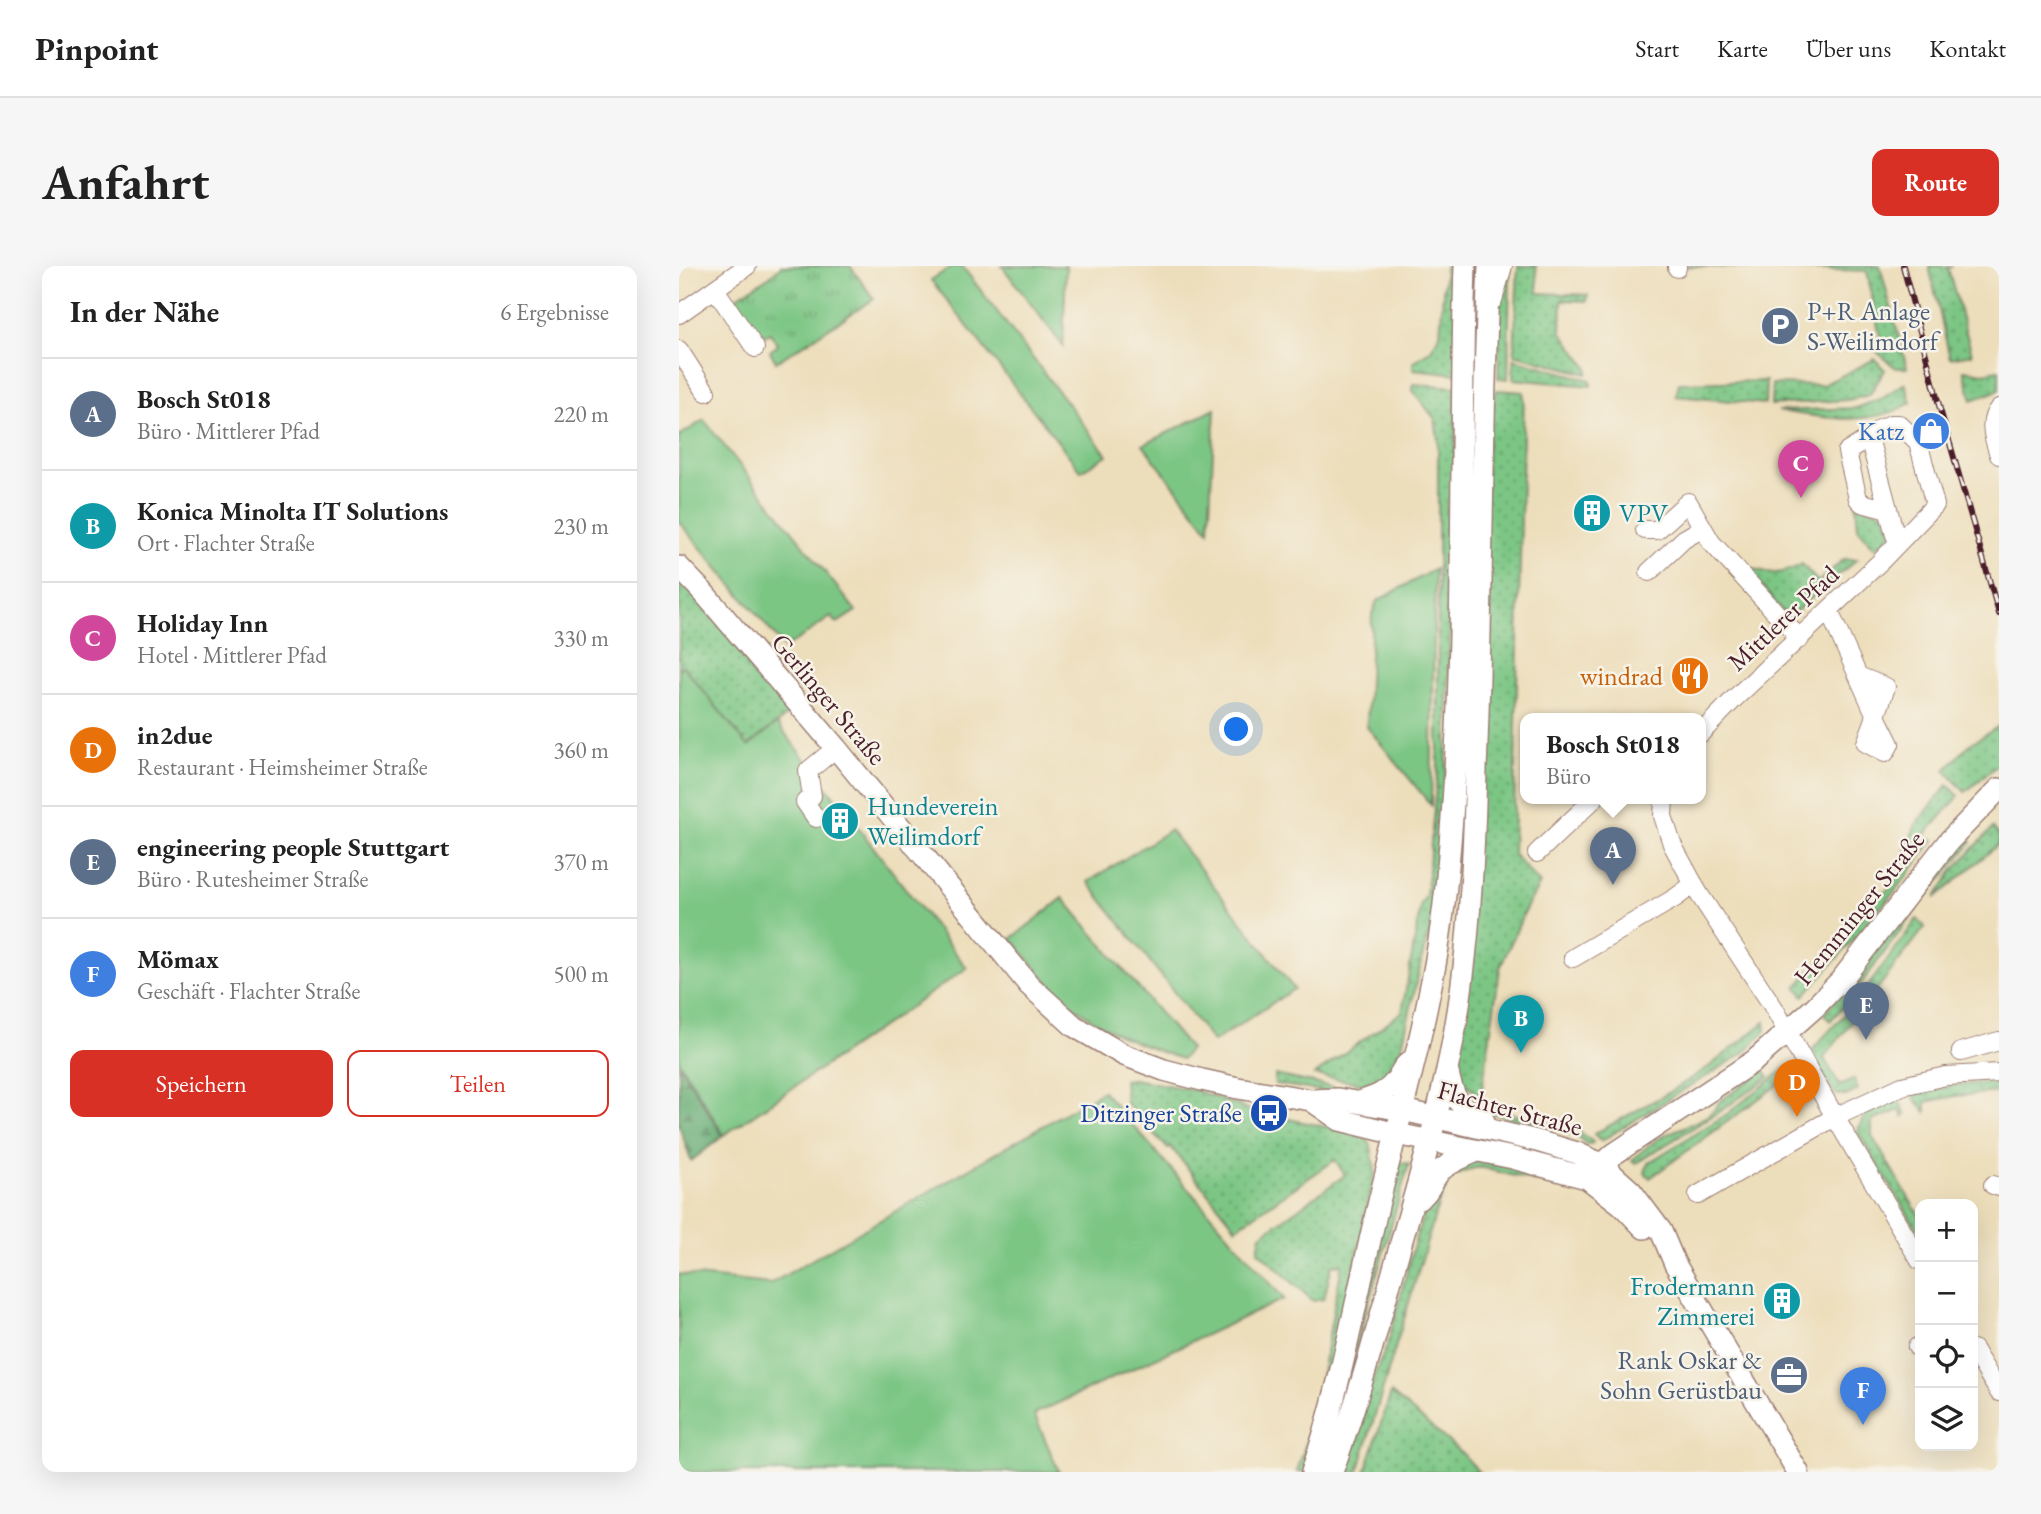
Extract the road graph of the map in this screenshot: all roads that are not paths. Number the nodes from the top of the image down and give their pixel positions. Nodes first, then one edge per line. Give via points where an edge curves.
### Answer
1 (747, 266) edge
2 (1465, 266) edge
3 (1489, 266) edge
4 (1503, 266) edge
5 (715, 289) junction
6 (679, 314) edge
7 (1486, 316) junction
8 (755, 348) dead end
9 (679, 350) edge
10 (706, 392) dead end
11 (1999, 408) edge
12 (1872, 436) junction
13 (1999, 455) edge
14 (1888, 510) junction
15 (1703, 528) junction
16 (1645, 530) dead end
17 (1901, 540) junction
18 (679, 567) edge
19 (1649, 572) dead end
20 (1829, 611) junction
21 (1800, 639) junction
22 (1876, 716) dead end
23 (1706, 728) edge
24 (836, 748) junction
25 (1999, 789) edge
26 (1589, 804) edge
27 (1664, 804) edge
28 (817, 818) dead end
29 (1537, 853) dead end
30 (1694, 884) junction
31 (1573, 958) dead end
32 (1788, 1032) junction
33 (1999, 1041) edge
34 (1961, 1052) dead end
35 (1416, 1059) junction
36 (1448, 1073) junction
37 (1999, 1073) edge
38 (1311, 1100) junction
39 (1357, 1102) junction
40 (1403, 1110) junction
41 (1436, 1116) junction
42 (1835, 1116) junction
43 (1487, 1128) junction
44 (1397, 1134) junction
45 (1430, 1140) junction
46 (1477, 1151) junction
47 (1594, 1171) junction
48 (1698, 1195) dead end
49 (1413, 1203) junction
50 (1915, 1252) edge
51 (1978, 1357) edge
52 (1999, 1392) edge
53 (1312, 1472) edge
54 (1332, 1472) edge
55 (1798, 1472) edge

1 - 5 street
2 - 35 main road via 1457,729 1438,944
3 - 7 main road
4 - 7 street
5 - 6 street
5 - 8 street
7 - 36 main road via 1471,901
9 - 10 street
11 - 13 street via 1992,431
12 - 14 street
12 - 14 street via 1837,462 1843,488 1862,503
12 - 17 street, Mittlerer Pfad via 1891,424 1903,429 1928,512
14 - 17 street via 1895,535
15 - 16 street via 1688,502 1657,530
15 - 19 street
15 - 21 street
17 - 20 street, Mittlerer Pfad
18 - 24 main road, Gerlinger Straße
20 - 21 street, Mittlerer Pfad
20 - 22 street via 1858,676 1886,687
21 - 23 street, Mittlerer Pfad
24 - 28 street via 808,771 811,796 805,802
24 - 38 main road, Gerlinger Straße via 1029,985 1074,1026 1124,1055 1164,1070
25 - 32 main road, Hemminger Straße via 1948,842 1842,979
26 - 29 street
27 - 30 street via 1672,844
30 - 31 street
30 - 32 street
32 - 42 street
32 - 47 main road, Hemminger Straße via 1748,1066
33 - 34 street
35 - 39 main road via 1404,1065 1385,1092
35 - 40 main road
36 - 41 main road
36 - 43 main road via 1460,1104 1482,1117
37 - 42 street via 1946,1076 1902,1086
38 - 39 main road, Gerlinger Straße
38 - 44 main road, Gerlinger Straße via 1340,1120
39 - 40 main road, Gerlinger Straße
40 - 41 main road, Flachter Straße
40 - 44 main road
41 - 43 main road, Flachter Straße
41 - 45 main road
42 - 48 street
42 - 50 street
43 - 47 main road, Flachter Straße via 1553,1145
44 - 45 main road, Flachter Straße
44 - 53 main road via 1333,1408
45 - 46 main road, Flachter Straße
45 - 49 main road
46 - 47 main road, Flachter Straße
46 - 49 main road via 1441,1170 1426,1195
47 - 55 main road, Flachter Straße via 1675,1265
49 - 54 main road
51 - 52 street

